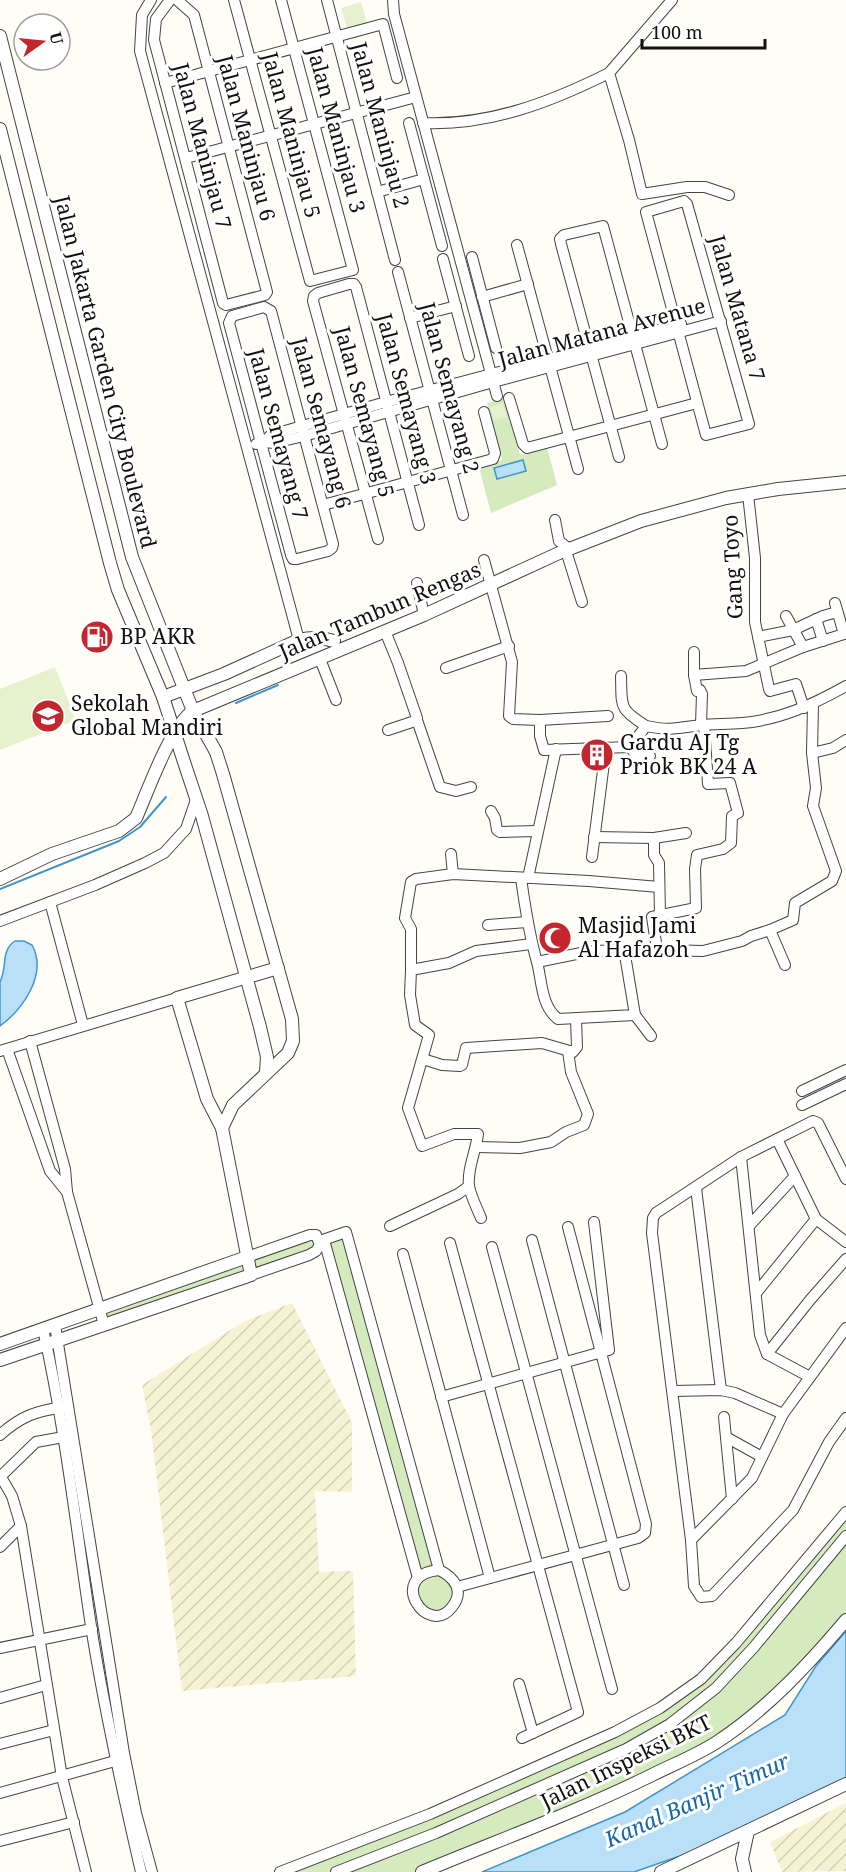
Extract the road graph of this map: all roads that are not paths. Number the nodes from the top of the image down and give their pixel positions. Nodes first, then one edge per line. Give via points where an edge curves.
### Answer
1 (151, 0) edge
2 (170, 0) edge
3 (177, 0) edge
4 (234, 0) edge
5 (281, 0) edge
6 (327, 0) edge
7 (393, 0) edge
8 (672, 0) edge
9 (0, 36) edge
10 (337, 37) junction
11 (294, 48) junction
12 (251, 60) junction
13 (208, 71) junction
14 (609, 73) junction
15 (396, 78) dead end
16 (165, 83) junction
17 (415, 94) junction
18 (356, 110) junction
19 (313, 121) junction
20 (409, 123) dead end
21 (423, 123) junction
22 (0, 129) edge
23 (271, 133) junction
24 (228, 144) junction
25 (185, 156) junction
26 (424, 179) junction
27 (377, 192) junction
28 (729, 195) dead end
29 (517, 245) dead end
30 (442, 246) dead end
31 (472, 257) dead end
32 (443, 259) dead end
33 (395, 260) dead end
34 (398, 272) dead end
35 (310, 281) joint
36 (528, 284) junction
37 (314, 296) joint
38 (483, 297) junction
39 (224, 304) joint
40 (456, 306) junction
41 (268, 308) joint
42 (410, 318) junction
43 (720, 318) junction
44 (677, 329) junction
45 (634, 340) junction
46 (496, 348) dead end
47 (591, 352) junction
48 (469, 356) dead end
49 (549, 363) junction
50 (492, 378) junction
51 (430, 395) junction
52 (497, 396) dead end
53 (509, 398) dead end
54 (697, 403) junction
55 (387, 407) junction
56 (484, 412) dead end
57 (654, 414) junction
58 (345, 419) junction
59 (611, 426) junction
60 (303, 431) junction
61 (569, 437) junction
62 (262, 442) junction
63 (663, 444) dead end
64 (247, 446) junction
65 (619, 457) dead end
66 (578, 469) dead end
67 (451, 471) junction
68 (846, 482) edge
69 (408, 483) junction
70 (365, 494) junction
71 (748, 501) junction
72 (323, 505) junction
73 (463, 515) dead end
74 (555, 520) dead end
75 (419, 525) dead end
76 (378, 538) dead end
77 (332, 548) joint
78 (568, 554) junction
79 (483, 560) dead end
80 (417, 583) dead end
81 (492, 588) junction
82 (582, 602) dead end
83 (424, 615) junction
84 (786, 616) dead end
85 (816, 619) junction
86 (793, 630) junction
87 (386, 634) junction
88 (758, 637) junction
89 (845, 637) edge
90 (299, 640) junction
91 (334, 641) dead end
92 (823, 641) junction
93 (509, 646) junction
94 (802, 647) junction
95 (694, 652) dead end
96 (320, 659) junction
97 (763, 665) junction
98 (446, 668) dead end
99 (694, 675) junction
100 (621, 676) dead end
101 (846, 686) edge
102 (183, 689) junction
103 (163, 697) junction
104 (336, 700) dead end
105 (808, 706) junction
106 (193, 711) junction
107 (608, 716) dead end
108 (417, 720) junction
109 (540, 720) junction
110 (703, 725) junction
111 (646, 726) junction
112 (388, 730) dead end
113 (174, 734) junction
114 (846, 740) edge
115 (606, 747) junction
116 (630, 747) junction
117 (550, 749) junction
118 (812, 753) junction
119 (650, 756) dead end
120 (471, 787) dead end
121 (196, 800) junction
122 (491, 811) dead end
123 (537, 831) junction
124 (686, 833) dead end
125 (594, 837) junction
126 (654, 838) junction
127 (451, 854) dead end
128 (592, 857) dead end
129 (841, 869) edge
130 (453, 874) junction
131 (524, 878) junction
132 (0, 879) edge
133 (659, 887) junction
134 (50, 902) junction
135 (660, 915) junction
136 (0, 921) edge
137 (527, 922) junction
138 (488, 925) dead end
139 (770, 930) junction
140 (531, 944) junction
141 (624, 949) junction
142 (657, 949) junction
143 (537, 962) junction
144 (784, 965) dead end
145 (278, 968) junction
146 (411, 970) junction
147 (246, 978) junction
148 (177, 998) junction
149 (635, 1015) junction
150 (576, 1019) junction
151 (83, 1025) junction
152 (651, 1036) dead end
153 (30, 1041) junction
154 (3, 1050) edge
155 (568, 1051) junction
156 (423, 1059) junction
157 (846, 1070) edge
158 (266, 1072) junction
159 (846, 1084) edge
160 (802, 1091) dead end
161 (802, 1105) dead end
162 (222, 1128) junction
163 (777, 1139) junction
164 (476, 1148) junction
165 (741, 1157) junction
166 (795, 1176) junction
167 (846, 1179) edge
168 (470, 1186) junction
169 (696, 1188) junction
170 (67, 1192) junction
171 (481, 1218) dead end
172 (816, 1219) junction
173 (594, 1222) dead end
174 (390, 1226) dead end
175 (749, 1226) junction
176 (568, 1227) dead end
177 (322, 1240) junction
178 (532, 1240) dead end
179 (846, 1242) edge
180 (450, 1243) dead end
181 (492, 1247) dead end
182 (403, 1254) dead end
183 (247, 1257) junction
184 (846, 1259) edge
185 (251, 1275) junction
186 (757, 1292) junction
187 (100, 1310) junction
188 (56, 1325) junction
189 (105, 1325) junction
190 (846, 1328) edge
191 (43, 1329) junction
192 (52, 1342) junction
193 (0, 1344) edge
194 (601, 1353) junction
195 (767, 1354) junction
196 (0, 1360) edge
197 (564, 1363) junction
198 (526, 1374) junction
199 (810, 1377) junction
200 (489, 1384) junction
201 (721, 1390) junction
202 (673, 1391) junction
203 (441, 1397) junction
204 (63, 1407) junction
205 (783, 1414) junction
206 (724, 1417) dead end
207 (846, 1418) edge
208 (0, 1435) edge
209 (68, 1437) junction
210 (726, 1437) junction
211 (762, 1457) junction
212 (0, 1477) edge
213 (732, 1498) junction
214 (846, 1512) edge
215 (21, 1526) junction
216 (846, 1536) edge
217 (691, 1540) junction
218 (613, 1545) junction
219 (0, 1547) edge
220 (575, 1555) junction
221 (538, 1565) junction
222 (439, 1570) junction
223 (418, 1578) junction
224 (490, 1578) junction
225 (624, 1586) dead end
226 (457, 1587) junction
227 (846, 1620) edge
228 (92, 1629) junction
229 (39, 1639) junction
230 (0, 1648) edge
231 (519, 1684) dead end
232 (46, 1685) junction
233 (612, 1689) dead end
234 (0, 1698) edge
235 (54, 1730) junction
236 (533, 1733) junction
237 (522, 1738) dead end
238 (0, 1744) edge
239 (115, 1761) junction
240 (62, 1778) junction
241 (846, 1784) edge
242 (0, 1793) edge
243 (74, 1822) junction
244 (748, 1831) junction
245 (0, 1841) edge
246 (723, 1843) junction
247 (742, 1859) junction
248 (86, 1872) edge
249 (141, 1872) edge
250 (152, 1872) edge
251 (280, 1872) edge
252 (336, 1872) edge
253 (422, 1872) edge
254 (661, 1872) edge
255 (745, 1872) edge

1 - 64 street via 142,15 140,51
2 - 16 street, Jalan Maninjau 7 via 154,30
3 - 13 street, Jalan Maninjau 6 via 194,15
4 - 12 street, Jalan Maninjau 5
5 - 11 street, Jalan Maninjau 3
6 - 10 street, Jalan Maninjau 2
7 - 17 street
8 - 14 street
9 - 102 street, Jalan Jakarta Garden City Boulevard via 132,557
10 - 11 street
10 - 15 street via 383,24
10 - 18 street, Jalan Maninjau 2
11 - 12 street
11 - 19 street, Jalan Maninjau 3
12 - 13 street
12 - 23 street, Jalan Maninjau 5
13 - 16 street
13 - 24 street, Jalan Maninjau 6
14 - 21 street via 566,94 506,115
14 - 28 street via 642,194 705,187
16 - 25 street, Jalan Maninjau 7
17 - 18 street
17 - 21 street
18 - 19 street
18 - 27 street, Jalan Maninjau 2
19 - 23 street
19 - 35 street, Jalan Maninjau 3 via 353,270
20 - 26 street
21 - 50 street
22 - 103 street, Jalan Jakarta Garden City Boulevard via 110,563
23 - 24 street
23 - 35 street, Jalan Maninjau 5
24 - 25 street
24 - 39 street, Jalan Maninjau 6 via 267,293
25 - 39 street, Jalan Maninjau 7
26 - 27 street
26 - 30 street
27 - 33 street, Jalan Maninjau 2
29 - 36 street
31 - 38 street
32 - 40 street
34 - 42 street, Jalan Semayang 2
36 - 38 street
36 - 49 street
37 - 55 street, Jalan Semayang 3 via 354,284 357,287
37 - 58 street, Jalan Semayang 5
38 - 46 street
40 - 42 street
40 - 48 street
41 - 60 street, Jalan Semayang 6
41 - 62 street, Jalan Semayang 7 via 229,319
42 - 51 street, Jalan Semayang 2
43 - 44 street, Jalan Matana Avenue
43 - 44 street, Jalan Matana 7 via 686,202 646,212
43 - 54 street, Jalan Matana 7 via 749,424 706,435
44 - 45 street, Jalan Matana Avenue
44 - 54 street
45 - 47 street, Jalan Matana Avenue
45 - 47 street via 603,226 564,235 561,239
45 - 57 street
47 - 49 street, Jalan Matana Avenue
47 - 59 street
49 - 50 street, Jalan Matana Avenue
49 - 61 street
50 - 51 street, Jalan Matana Avenue
50 - 52 street
51 - 55 street, Jalan Matana Avenue
51 - 67 street, Jalan Semayang 2
53 - 61 street via 524,447
54 - 57 street
55 - 58 street, Jalan Matana Avenue
55 - 69 street, Jalan Semayang 3
56 - 67 street via 495,457
57 - 59 street
57 - 63 street
58 - 60 street, Jalan Matana Avenue
58 - 70 street, Jalan Semayang 5
59 - 61 street
59 - 65 street
60 - 62 street, Jalan Matana Avenue via 271,435
60 - 72 street, Jalan Semayang 6
61 - 66 street
62 - 64 street, Jalan Matana Avenue
62 - 77 street, Jalan Semayang 7 via 293,559
64 - 90 street
67 - 69 street
67 - 73 street, Jalan Semayang 2
68 - 71 street, Jalan Tambun Rengas
69 - 70 street
69 - 75 street, Jalan Semayang 3
70 - 72 street
70 - 76 street, Jalan Semayang 5
71 - 78 street, Jalan Tambun Rengas via 684,508 641,521
71 - 88 street, Gang Toyo
72 - 77 street, Jalan Semayang 6
74 - 78 street via 559,541
78 - 81 street, Jalan Tambun Rengas
78 - 82 street
79 - 81 street
80 - 83 street
81 - 83 street, Jalan Tambun Rengas
81 - 93 street
83 - 87 street, Jalan Tambun Rengas
84 - 86 street
85 - 86 street
85 - 89 street via 836,608
85 - 92 street
86 - 88 street
86 - 94 street
87 - 96 street, Jalan Tambun Rengas
87 - 108 street
88 - 97 street, Gang Toyo
89 - 92 street
90 - 91 street, Jalan Tambun Rengas via 321,637
90 - 102 street, Jalan Tambun Rengas
92 - 94 street
93 - 98 street
93 - 109 street via 510,717
94 - 97 street
95 - 99 street
96 - 104 street
96 - 106 street, Jalan Tambun Rengas
97 - 99 street via 730,674
97 - 105 street, Gang Toyo via 770,691 796,684
99 - 110 street via 702,696
100 - 111 street via 622,706
101 - 105 street
102 - 103 street, Jalan Tambun Rengas
102 - 106 street, Jalan Jakarta Garden City Boulevard
103 - 113 street, Jalan Jakarta Garden City Boulevard
105 - 110 street via 744,723
105 - 118 street
106 - 113 street, Jalan Tambun Rengas
106 - 145 street, Jalan Jakarta Garden City Boulevard via 216,752
107 - 109 street
108 - 112 street
108 - 120 street via 440,787 456,791
109 - 117 street via 540,736
110 - 111 street via 665,730
110 - 135 street via 708,784 730,783 738,813 732,816 731,843 696,856 696,908
111 - 116 street
113 - 121 street, Jalan Jakarta Garden City Boulevard
113 - 132 street, Jalan Tambun Rengas via 131,823 31,862
114 - 118 street
115 - 116 street
115 - 117 street
115 - 125 street
116 - 119 street via 636,755
117 - 123 street
118 - 129 street via 814,814
121 - 134 street via 186,829 164,853
121 - 147 street, Jalan Jakarta Garden City Boulevard
122 - 123 street via 500,832
123 - 131 street
124 - 126 street
125 - 126 street
125 - 128 street
126 - 133 street
127 - 130 street
129 - 139 street via 832,881 795,903 793,920
130 - 131 street
130 - 146 street via 411,882 405,918 411,928
131 - 133 street
131 - 137 street
133 - 135 street
134 - 136 street
134 - 151 street
135 - 142 street via 652,918
137 - 138 street
137 - 140 street
139 - 142 street via 703,951
139 - 144 street
140 - 143 street
140 - 146 street via 476,951 448,963
141 - 142 street
141 - 143 street
141 - 149 street
143 - 150 street via 550,1011 558,1019
145 - 147 street
145 - 158 street, Jalan Jakarta Garden City Boulevard via 292,1019 293,1041 288,1053
146 - 156 street via 415,1025 429,1034
147 - 148 street
147 - 158 street, Jalan Jakarta Garden City Boulevard via 261,1027
148 - 151 street
148 - 162 street via 207,1100
149 - 150 street
149 - 152 street
150 - 155 street via 577,1047
151 - 153 street
153 - 154 street
153 - 170 street via 65,1170
154 - 170 street via 50,1171
155 - 156 street via 542,1043 466,1048 461,1066
155 - 164 street via 588,1114 584,1125 551,1142 520,1148
156 - 164 street via 408,1108 420,1144 454,1134 476,1133
157 - 160 street
158 - 162 street via 233,1106
159 - 161 street
162 - 183 street
163 - 165 street
163 - 166 street
163 - 167 street via 816,1121
164 - 168 street
165 - 169 street
165 - 175 street
166 - 172 street
166 - 175 street
168 - 171 street
168 - 174 street
169 - 201 street
169 - 202 street via 656,1213 652,1224
170 - 187 street
172 - 179 street
172 - 186 street
173 - 194 street via 609,1350
175 - 186 street
176 - 194 street
177 - 183 street via 310,1235
177 - 185 street via 311,1254
177 - 222 street via 346,1232
177 - 223 street
178 - 197 street
180 - 200 street
181 - 198 street
182 - 203 street
183 - 185 street
183 - 187 street
184 - 195 street
185 - 189 street
186 - 195 street via 760,1335
187 - 188 street
187 - 189 street
188 - 191 street
188 - 192 street
189 - 192 street
190 - 199 street
191 - 192 street
191 - 193 street
192 - 196 street
192 - 204 street
194 - 197 street
194 - 218 street via 646,1524 645,1533 638,1538
195 - 199 street
197 - 198 street
197 - 218 street
198 - 200 street
198 - 220 street
199 - 205 street
200 - 203 street
200 - 221 street
201 - 202 street
201 - 205 street
202 - 217 street
203 - 224 street
204 - 208 street via 15,1421
204 - 209 street
205 - 211 street
206 - 210 street
207 - 217 street via 793,1510 712,1596 701,1597 694,1586
209 - 212 street via 36,1442
209 - 228 street
209 - 250 street via 124,1753
210 - 211 street
210 - 213 street
211 - 213 street via 752,1478
212 - 215 street via 12,1496
213 - 217 street
214 - 251 street via 736,1643 701,1679 660,1708 430,1814
215 - 219 street
215 - 229 street
216 - 252 street via 716,1689 670,1724 595,1763
218 - 220 street
218 - 225 street
220 - 221 street
220 - 233 street
221 - 224 street
221 - 236 street via 578,1712
222 - 223 street via 427,1571
222 - 226 street via 451,1576
223 - 226 street via 413,1599 430,1615 441,1615 451,1609 457,1599
224 - 226 street
227 - 253 street, Jalan Inspeksi BKT via 798,1674 716,1742 569,1814
228 - 229 street
228 - 239 street
229 - 230 street
229 - 232 street
231 - 236 street
232 - 234 street
232 - 235 street
235 - 238 street
235 - 240 street
236 - 237 street
239 - 240 street
239 - 249 street
240 - 242 street
240 - 243 street
241 - 244 street
243 - 245 street
243 - 248 street
244 - 246 street
244 - 247 street
246 - 247 street
246 - 254 street
247 - 255 street

